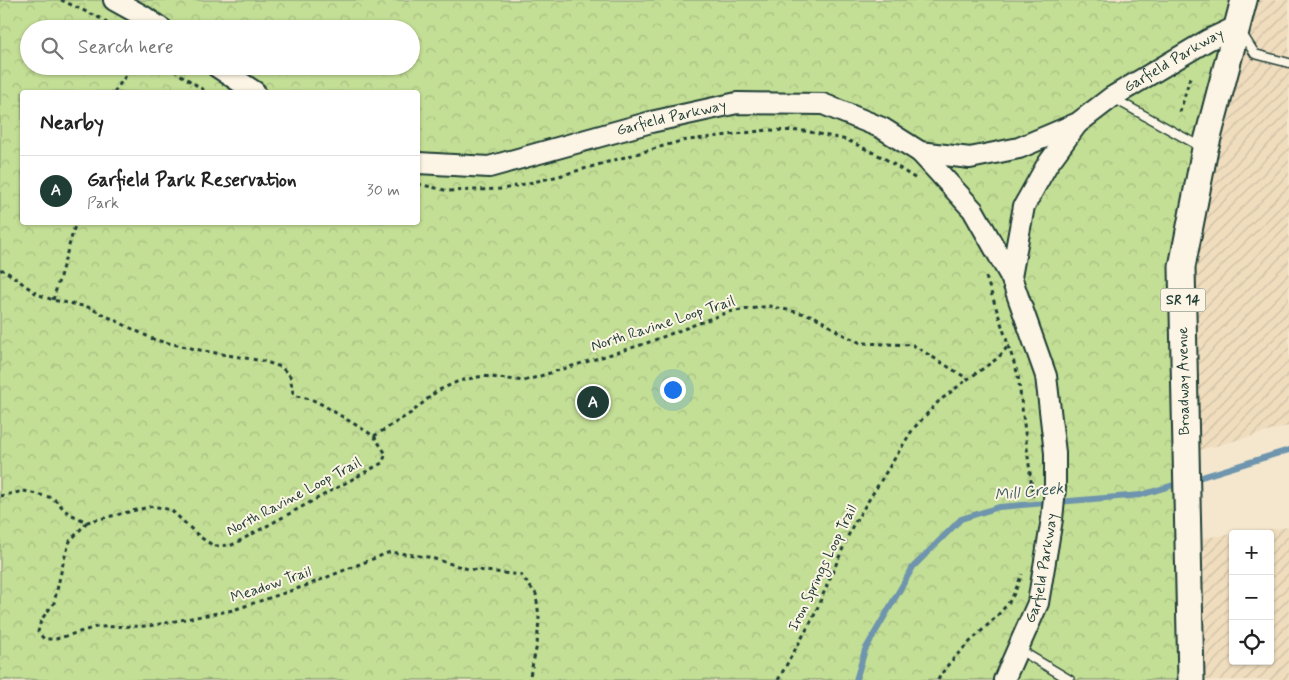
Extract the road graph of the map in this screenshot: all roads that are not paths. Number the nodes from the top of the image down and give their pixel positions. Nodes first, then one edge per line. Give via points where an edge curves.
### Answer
1 (114, 0) edge
2 (1244, 0) edge
3 (149, 20) edge
4 (1238, 26) junction
5 (1289, 63) edge
6 (230, 75) edge
7 (252, 90) edge
8 (1112, 97) junction
9 (1078, 123) junction
10 (1205, 149) junction
11 (920, 152) junction
12 (420, 163) edge
13 (1011, 277) junction
14 (1018, 649) junction
15 (1004, 680) edge
16 (1070, 680) edge
17 (1191, 680) edge

1 - 3 street
2 - 4 main road, Broadway Avenue / SR 14
4 - 5 lane via 1255,54
4 - 8 street, Garfield Parkway via 1208,40
4 - 10 main road, Broadway Avenue / SR 14
6 - 7 street
8 - 9 street, Garfield Parkway
8 - 10 lane, Garfield Parkway
9 - 11 street, Garfield Parkway via 1019,148 970,158
9 - 13 street, Garfield Parkway via 1047,164 1024,206
10 - 17 main road, Broadway Avenue / SR 14 via 1182,267
11 - 12 street, Garfield Parkway via 882,128 823,104 737,104 651,122 489,168
11 - 13 street, Garfield Parkway via 973,210
13 - 14 street, Garfield Parkway via 1046,376 1055,453 1052,519 1038,603
14 - 15 street, Garfield Parkway
14 - 16 lane

